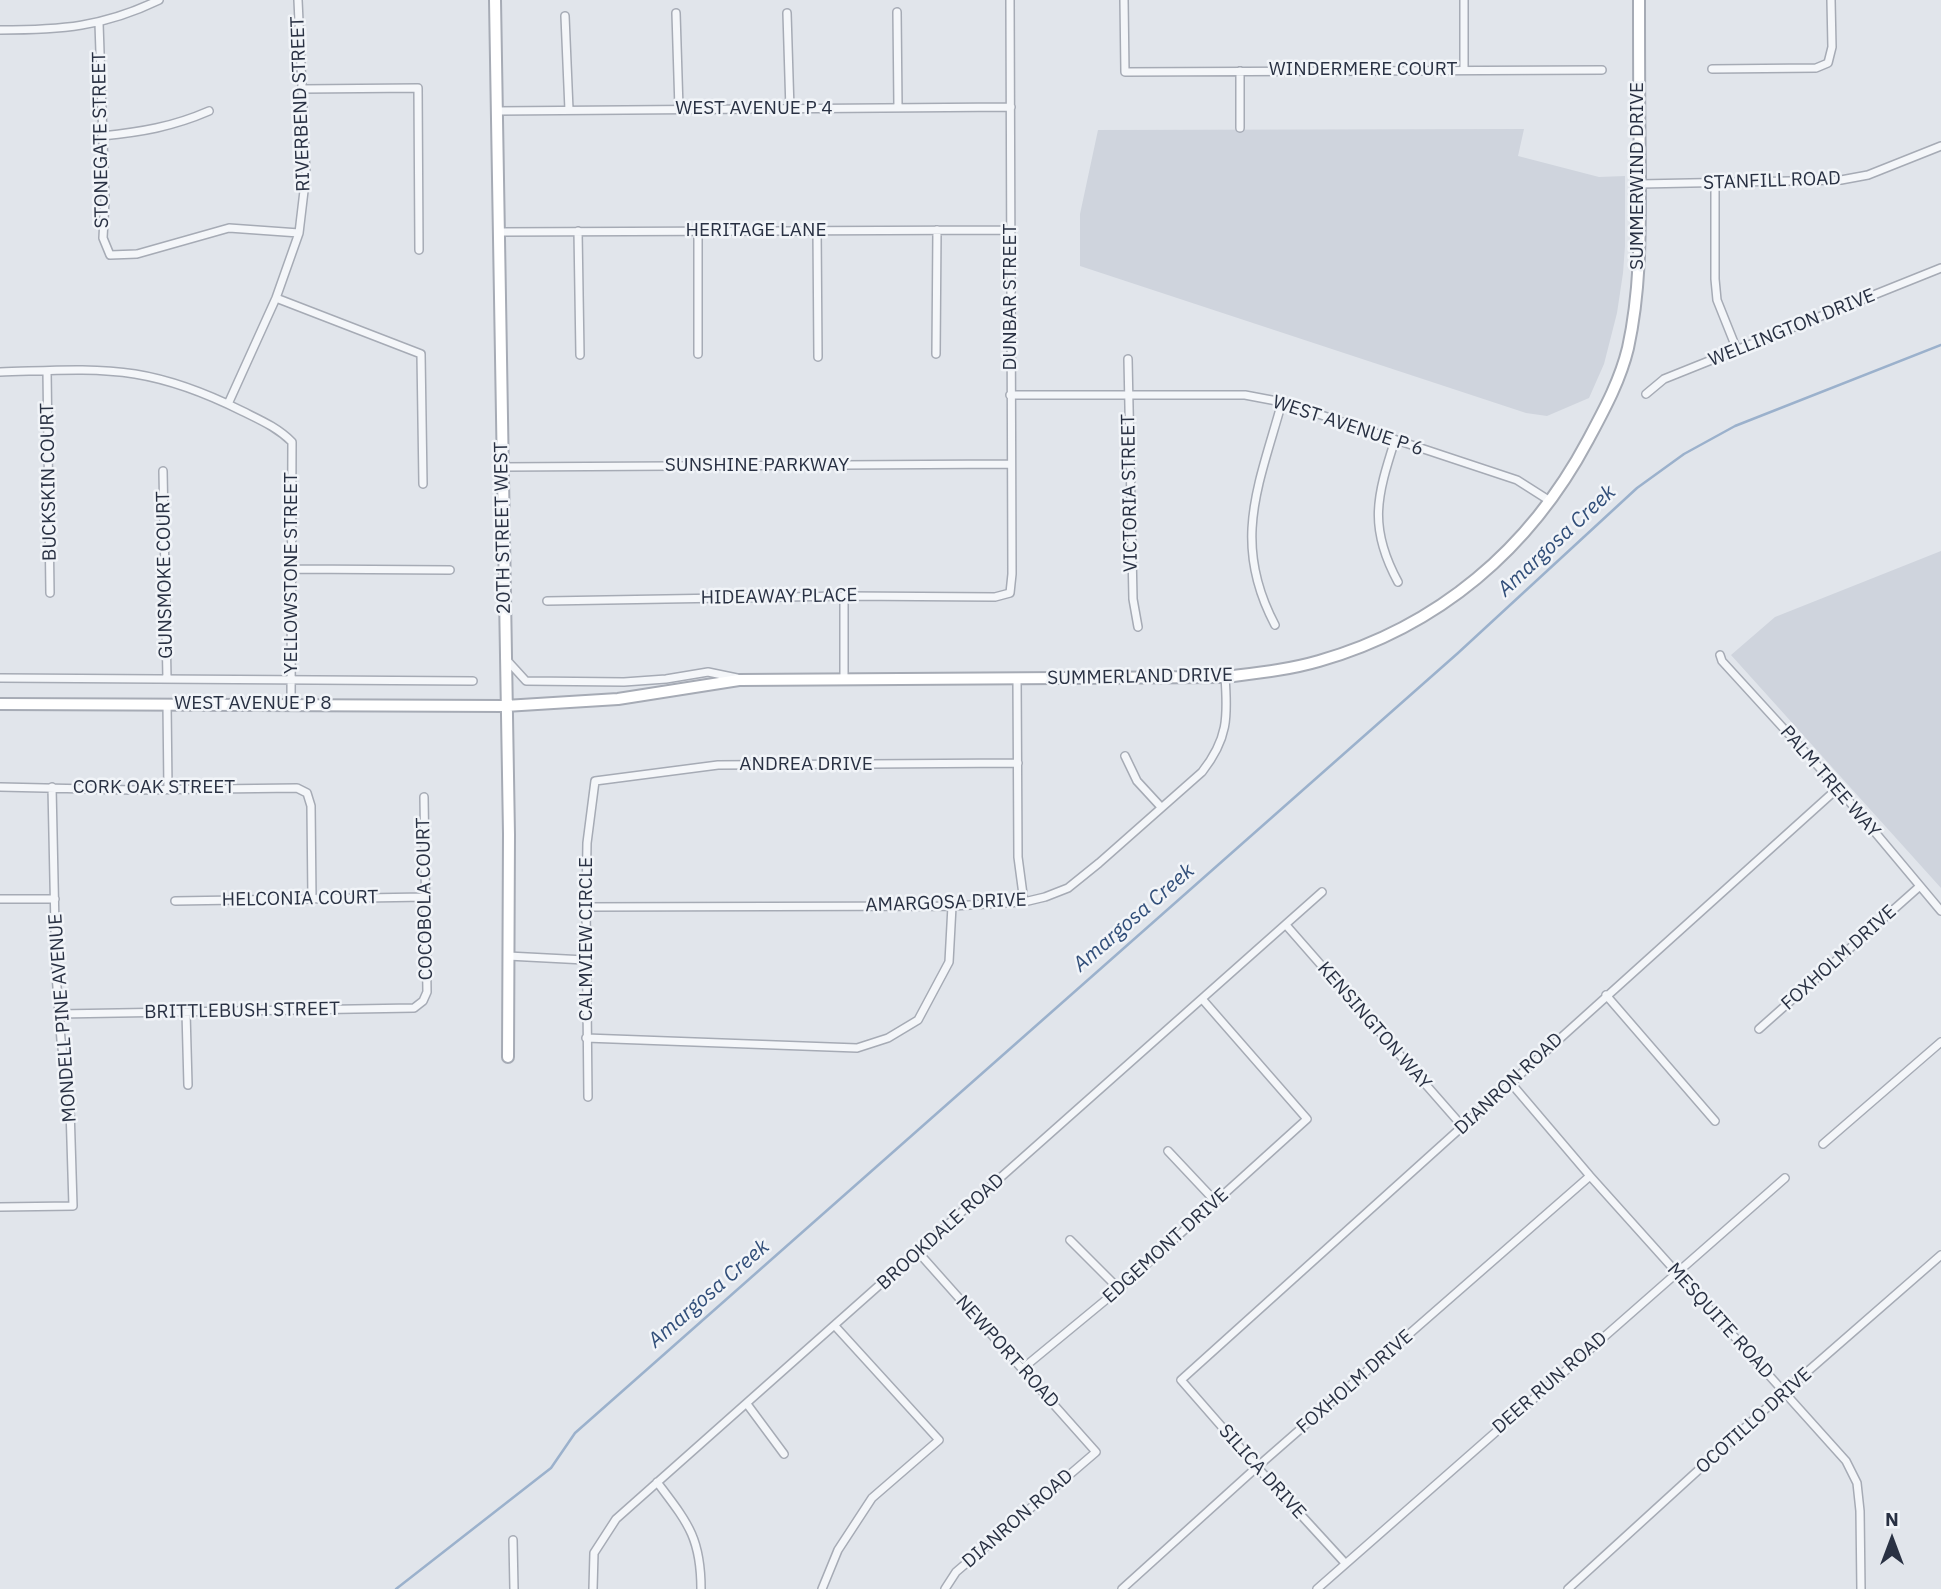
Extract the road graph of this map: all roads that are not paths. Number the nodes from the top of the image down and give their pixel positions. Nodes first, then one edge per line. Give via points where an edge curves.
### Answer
1 (159, 0) edge
2 (298, 0) edge
3 (495, 0) edge
4 (1010, 0) edge
5 (1124, 0) edge
6 (1464, 0) edge
7 (1639, 0) edge
8 (1830, 0) edge
9 (897, 12) dead end
10 (676, 13) dead end
11 (788, 13) dead end
12 (565, 16) dead end
13 (99, 23) junction
14 (0, 30) edge
15 (1712, 69) dead end
16 (1464, 70) junction
17 (1602, 70) dead end
18 (1240, 71) junction
19 (302, 89) junction
20 (898, 107) junction
21 (1011, 107) junction
22 (679, 109) junction
23 (569, 110) junction
24 (790, 110) junction
25 (209, 111) dead end
26 (497, 111) junction
27 (1240, 128) dead end
28 (102, 136) junction
29 (1941, 146) edge
30 (1715, 183) junction
31 (1640, 184) junction
32 (817, 230) junction
33 (937, 230) junction
34 (1011, 230) junction
35 (578, 231) junction
36 (500, 232) junction
37 (698, 232) junction
38 (299, 233) junction
39 (419, 250) dead end
40 (1941, 268) edge
41 (276, 298) junction
42 (1737, 350) junction
43 (1627, 351) joint
44 (698, 354) dead end
45 (936, 354) dead end
46 (580, 355) dead end
47 (818, 357) dead end
48 (1128, 359) dead end
49 (47, 371) junction
50 (0, 372) edge
51 (1646, 394) dead end
52 (1010, 395) junction
53 (1128, 395) junction
54 (1282, 402) junction
55 (228, 404) junction
56 (1395, 440) junction
57 (1011, 464) junction
58 (503, 467) junction
59 (163, 471) dead end
60 (423, 484) dead end
61 (1550, 501) junction
62 (292, 569) junction
63 (450, 570) dead end
64 (1398, 582) dead end
65 (50, 593) dead end
66 (1010, 593) joint
67 (844, 596) junction
68 (547, 601) dead end
69 (1275, 625) dead end
70 (1138, 627) dead end
71 (1720, 655) dead end
72 (505, 657) junction
73 (1225, 677) junction
74 (0, 678) edge
75 (1017, 679) junction
76 (167, 680) junction
77 (752, 680) junction
78 (844, 680) junction
79 (291, 681) junction
80 (473, 681) dead end
81 (0, 704) edge
82 (167, 704) junction
83 (291, 704) junction
84 (505, 706) junction
85 (1125, 756) dead end
86 (1018, 763) junction
87 (596, 781) joint
88 (52, 787) junction
89 (0, 788) edge
90 (1838, 788) junction
91 (168, 789) junction
92 (424, 797) dead end
93 (1161, 807) junction
94 (1920, 886) junction
95 (1322, 892) dead end
96 (426, 897) junction
97 (0, 899) edge
98 (55, 899) junction
99 (313, 899) junction
100 (174, 901) dead end
101 (1024, 902) junction
102 (952, 906) junction
103 (586, 907) junction
104 (1941, 911) edge
105 (1286, 925) junction
106 (508, 956) junction
107 (585, 960) junction
108 (1606, 995) junction
109 (1203, 1000) junction
110 (423, 1001) joint
111 (186, 1012) junction
112 (59, 1014) junction
113 (1759, 1029) dead end
114 (586, 1038) junction
115 (1941, 1042) edge
116 (508, 1057) dead end
117 (1510, 1082) junction
118 (188, 1084) dead end
119 (588, 1097) dead end
120 (1715, 1121) dead end
121 (1463, 1127) junction
122 (1823, 1144) dead end
123 (1168, 1151) dead end
124 (1591, 1177) junction
125 (1785, 1178) dead end
126 (1216, 1202) junction
127 (0, 1207) edge
128 (1070, 1240) dead end
129 (918, 1252) junction
130 (1941, 1255) edge
131 (1676, 1273) junction
132 (1119, 1289) junction
133 (835, 1326) junction
134 (1022, 1369) junction
135 (1181, 1380) joint
136 (1784, 1392) junction
137 (747, 1404) junction
138 (1096, 1452) joint
139 (784, 1454) dead end
140 (1257, 1467) junction
141 (657, 1482) junction
142 (513, 1540) dead end
143 (1345, 1563) junction
144 (1576, 1582) junction
145 (514, 1589) edge
146 (593, 1589) edge
147 (701, 1589) edge
148 (822, 1589) edge
149 (944, 1589) edge
150 (1122, 1589) edge
151 (1317, 1589) edge
152 (1568, 1589) edge
153 (1582, 1589) edge
154 (1861, 1589) edge

1 - 13 street
2 - 19 street, RIVERBEND STREET
3 - 26 street, 20TH STREET WEST
4 - 21 street, DUNBAR STREET
5 - 18 street, WINDERMERE COURT via 1125,72
6 - 16 street
7 - 31 street, SUMMERWIND DRIVE
8 - 15 street via 1828,63 1816,68
9 - 20 street
10 - 22 street
11 - 24 street
12 - 23 street
13 - 14 street
13 - 28 street, STONEGATE STREET
16 - 17 street, WINDERMERE COURT
16 - 18 street, WINDERMERE COURT
18 - 27 street
19 - 38 street, RIVERBEND STREET via 306,174
19 - 39 street via 418,88
20 - 21 street, WEST AVENUE P 4
20 - 24 street, WEST AVENUE P 4
21 - 34 street, DUNBAR STREET
22 - 23 street, WEST AVENUE P 4
22 - 24 street, WEST AVENUE P 4
23 - 26 street, WEST AVENUE P 4
25 - 28 street via 152,131
26 - 36 street, 20TH STREET WEST
28 - 38 street, STONEGATE STREET via 103,238 110,254 137,254 229,228
29 - 30 street, STANFILL ROAD via 1868,175 1841,180
30 - 31 street, STANFILL ROAD
30 - 42 street via 1717,300
31 - 43 street, SUMMERWIND DRIVE via 1640,257
32 - 33 street, HERITAGE LANE
32 - 37 street, HERITAGE LANE
32 - 47 street
33 - 34 street, HERITAGE LANE
33 - 45 street
34 - 52 street, DUNBAR STREET
35 - 36 street, HERITAGE LANE
35 - 37 street, HERITAGE LANE
35 - 46 street
36 - 58 street, 20TH STREET WEST
37 - 44 street
38 - 41 street, RIVERBEND STREET
40 - 42 street, WELLINGTON DRIVE
41 - 55 street, RIVERBEND STREET
41 - 60 street via 421,354
42 - 51 street, WELLINGTON DRIVE via 1664,379
43 - 61 street, SUMMERLAND DRIVE via 1615,388
48 - 53 street, VICTORIA STREET
49 - 50 street
49 - 55 street via 133,374 171,382
49 - 65 street, BUCKSKIN COURT
52 - 53 street, WEST AVENUE P 6
52 - 57 street, DUNBAR STREET
53 - 54 street, WEST AVENUE P 6 via 1245,395
53 - 70 street, VICTORIA STREET via 1133,599
54 - 56 street, WEST AVENUE P 6
54 - 69 street via 1250,530 1262,602
55 - 62 street, YELLOWSTONE STREET via 280,430 292,442
56 - 61 street, WEST AVENUE P 6 via 1517,480
56 - 64 street via 1378,499 1382,547
57 - 58 street, SUNSHINE PARKWAY
57 - 66 street, DUNBAR STREET
58 - 72 street, 20TH STREET WEST
59 - 76 street, GUNSMOKE COURT
61 - 73 street, SUMMERLAND DRIVE via 1509,551 1443,605 1409,624 1358,649 1317,662
62 - 63 street
62 - 79 street, YELLOWSTONE STREET
66 - 67 street, HIDEAWAY PLACE via 995,597
67 - 68 street, HIDEAWAY PLACE
67 - 78 street
71 - 90 street, PALM TREE WAY
72 - 77 street via 526,681 624,682 708,672
72 - 84 street, 20TH STREET WEST
73 - 75 street, SUMMERLAND DRIVE
73 - 93 street, AMARGOSA DRIVE via 1227,707 1216,754
74 - 76 street, WEST AVENUE P 8
75 - 78 street, SUMMERLAND DRIVE
75 - 86 street
76 - 79 street, WEST AVENUE P 8
77 - 78 street, SUMMERLAND DRIVE
77 - 84 street, SUMMERLAND DRIVE via 618,699
79 - 80 street, WEST AVENUE P 8
79 - 83 street, YELLOWSTONE STREET
81 - 82 street, WEST AVENUE P 8
82 - 83 street, WEST AVENUE P 8
82 - 91 street
83 - 84 street, WEST AVENUE P 8
84 - 106 street, 20TH STREET WEST
85 - 93 street via 1137,781
86 - 87 street, ANDREA DRIVE via 719,765
86 - 101 street via 1018,857
87 - 103 street, CALMVIEW CIRCLE via 587,843
88 - 89 street, CORK OAK STREET
88 - 91 street, CORK OAK STREET
88 - 98 street, MONDELL PINE AVENUE
90 - 94 street, PALM TREE WAY
90 - 108 street, DIANRON ROAD
91 - 99 street, CORK OAK STREET via 297,788 307,793
92 - 96 street, COCOBOLA COURT
93 - 101 street, AMARGOSA DRIVE via 1068,888
94 - 104 street, PALM TREE WAY
94 - 113 street, FOXHOLM DRIVE
95 - 105 street, BROOKDALE ROAD
96 - 99 street, HELCONIA COURT
96 - 110 street, COCOBOLA COURT via 427,992
97 - 98 street
98 - 112 street, MONDELL PINE AVENUE
99 - 100 street, HELCONIA COURT
101 - 102 street, AMARGOSA DRIVE
102 - 103 street, AMARGOSA DRIVE
102 - 114 street via 950,961 918,1020 888,1038 857,1048
103 - 107 street, CALMVIEW CIRCLE
105 - 109 street, BROOKDALE ROAD
105 - 121 street, KENSINGTON WAY
106 - 107 street
106 - 116 street, 20TH STREET WEST
107 - 114 street, CALMVIEW CIRCLE
108 - 117 street, DIANRON ROAD
108 - 120 street
109 - 126 street, EDGEMONT DRIVE via 1307,1119
109 - 129 street, BROOKDALE ROAD
110 - 111 street, BRITTLEBUSH STREET via 414,1007
111 - 112 street, BRITTLEBUSH STREET
111 - 118 street
112 - 127 street, MONDELL PINE AVENUE via 70,1108 73,1206
114 - 119 street, CALMVIEW CIRCLE
115 - 122 street
117 - 121 street, DIANRON ROAD
117 - 124 street, MESQUITE ROAD
121 - 135 street, DIANRON ROAD
123 - 126 street
124 - 131 street, MESQUITE ROAD
124 - 140 street, FOXHOLM DRIVE
125 - 131 street, DEER RUN ROAD
126 - 132 street, EDGEMONT DRIVE
128 - 132 street
129 - 133 street, BROOKDALE ROAD
129 - 134 street, NEWPORT ROAD
130 - 136 street, OCOTILLO DRIVE
131 - 136 street, MESQUITE ROAD
131 - 143 street, DEER RUN ROAD
132 - 134 street, EDGEMONT DRIVE
133 - 137 street, BROOKDALE ROAD
133 - 148 street via 939,1440 872,1498 838,1550
134 - 138 street, NEWPORT ROAD
135 - 140 street, SILICA DRIVE
136 - 144 street, OCOTILLO DRIVE
136 - 154 street, MESQUITE ROAD via 1846,1461 1857,1483
137 - 139 street
137 - 141 street, BROOKDALE ROAD
138 - 149 street, DIANRON ROAD via 956,1572
140 - 143 street, SILICA DRIVE
140 - 150 street, FOXHOLM DRIVE
141 - 146 street, BROOKDALE ROAD via 616,1520 594,1553
141 - 147 street via 690,1526 701,1564
142 - 145 street
143 - 151 street, DEER RUN ROAD
144 - 152 street, OCOTILLO DRIVE
144 - 153 street

